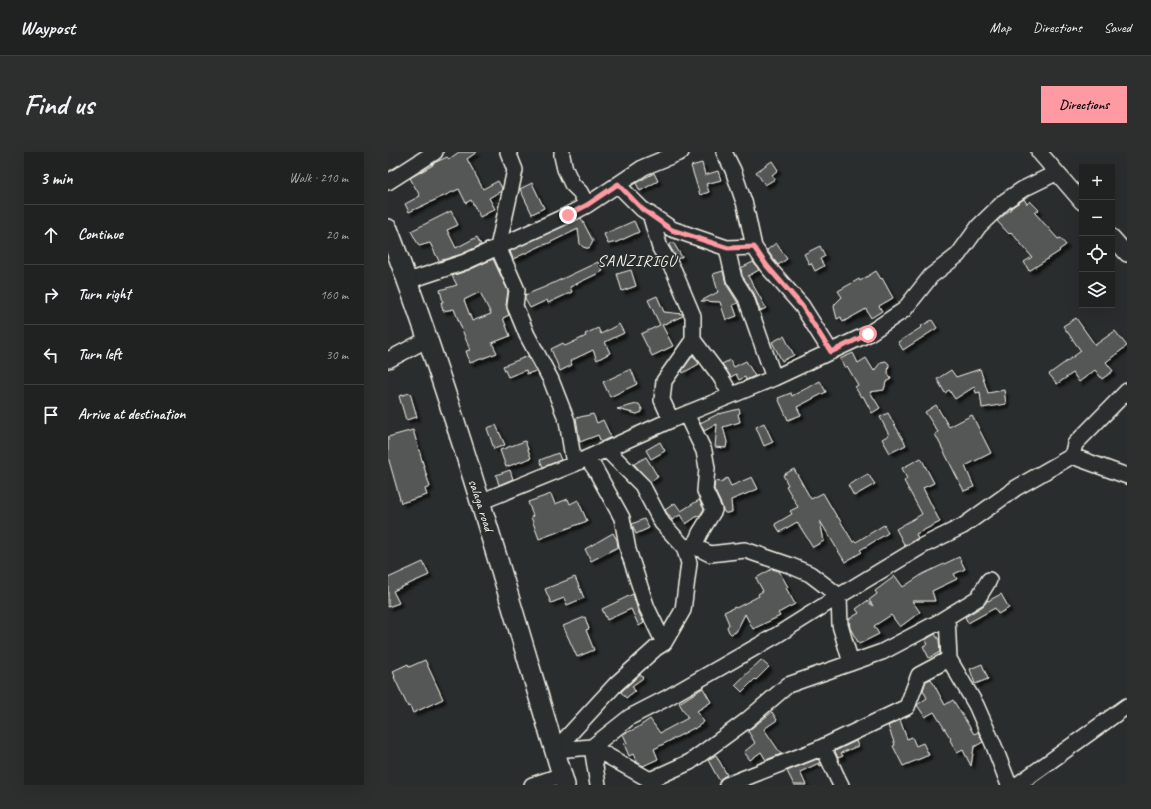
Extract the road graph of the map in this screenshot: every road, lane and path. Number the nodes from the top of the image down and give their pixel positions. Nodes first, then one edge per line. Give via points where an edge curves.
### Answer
1 (435, 152) edge
2 (508, 152) edge
3 (562, 152) edge
4 (678, 152) edge
5 (724, 152) edge
6 (1039, 152) edge
7 (1056, 173) junction
8 (388, 182) edge
9 (618, 184) junction
10 (1080, 200) edge
11 (587, 205) junction
12 (650, 214) junction
13 (388, 229) edge
14 (1115, 240) edge
15 (498, 247) junction
16 (754, 247) junction
17 (728, 248) junction
18 (1127, 254) edge
19 (408, 281) junction
20 (428, 339) junction
21 (693, 340) junction
22 (831, 352) junction
23 (388, 360) edge
24 (774, 378) junction
25 (1127, 390) edge
26 (732, 396) junction
27 (686, 414) junction
28 (671, 420) junction
29 (606, 449) junction
30 (1072, 456) junction
31 (581, 461) junction
32 (1127, 476) edge
33 (480, 502) junction
34 (689, 547) junction
35 (989, 580) dead end
36 (838, 596) junction
37 (947, 617) junction
38 (664, 643) junction
39 (949, 659) junction
40 (852, 663) junction
41 (1127, 706) edge
42 (592, 747) junction
43 (555, 750) junction
44 (816, 750) junction
45 (563, 780) edge
46 (654, 783) edge
47 (532, 785) edge
48 (598, 785) edge
49 (727, 785) edge
50 (841, 785) edge
51 (1009, 785) edge
52 (1017, 785) edge

1 - 8 street
2 - 15 street via 515,170
3 - 11 street via 565,169 572,184
4 - 9 street via 644,167
5 - 16 street via 745,205
6 - 7 street
7 - 10 street
7 - 22 street via 1005,201 979,226 958,255 931,276 904,310 868,334
9 - 11 street
9 - 12 street
11 - 15 street
12 - 17 street via 672,230
12 - 21 street via 660,248 674,271 693,316
13 - 19 main road, salaga road
14 - 18 street
15 - 19 street via 465,262
15 - 31 street via 517,290 515,306 551,380
16 - 17 street
16 - 22 street via 802,306
17 - 24 street via 734,279 746,298
19 - 20 main road, salaga road
20 - 23 street
20 - 33 main road, salaga road
21 - 26 street
21 - 28 street via 664,381 662,400
22 - 24 street
24 - 26 street
25 - 30 street via 1075,444
26 - 27 street
27 - 28 street
27 - 34 street via 704,451 705,491 714,510
28 - 29 street
29 - 31 street
29 - 34 street via 642,485 662,523
30 - 32 street
30 - 36 street via 1016,488 963,526 922,546
31 - 33 street
31 - 38 street via 596,469 622,518 628,550 647,608
33 - 43 main road, salaga road
34 - 36 street via 710,554 745,550 810,574
34 - 38 street via 683,610
35 - 37 street via 978,598
36 - 40 street via 840,625
36 - 42 street via 777,635 630,717
37 - 39 street
37 - 40 street via 882,652
38 - 43 street via 616,684
39 - 44 street via 919,675 907,707
39 - 51 street via 976,704
40 - 46 street via 788,685 746,721 690,762
41 - 52 street
42 - 43 street
42 - 46 street
42 - 48 street
43 - 45 main road, salaga road
44 - 49 street
44 - 50 street via 825,752
45 - 47 street

